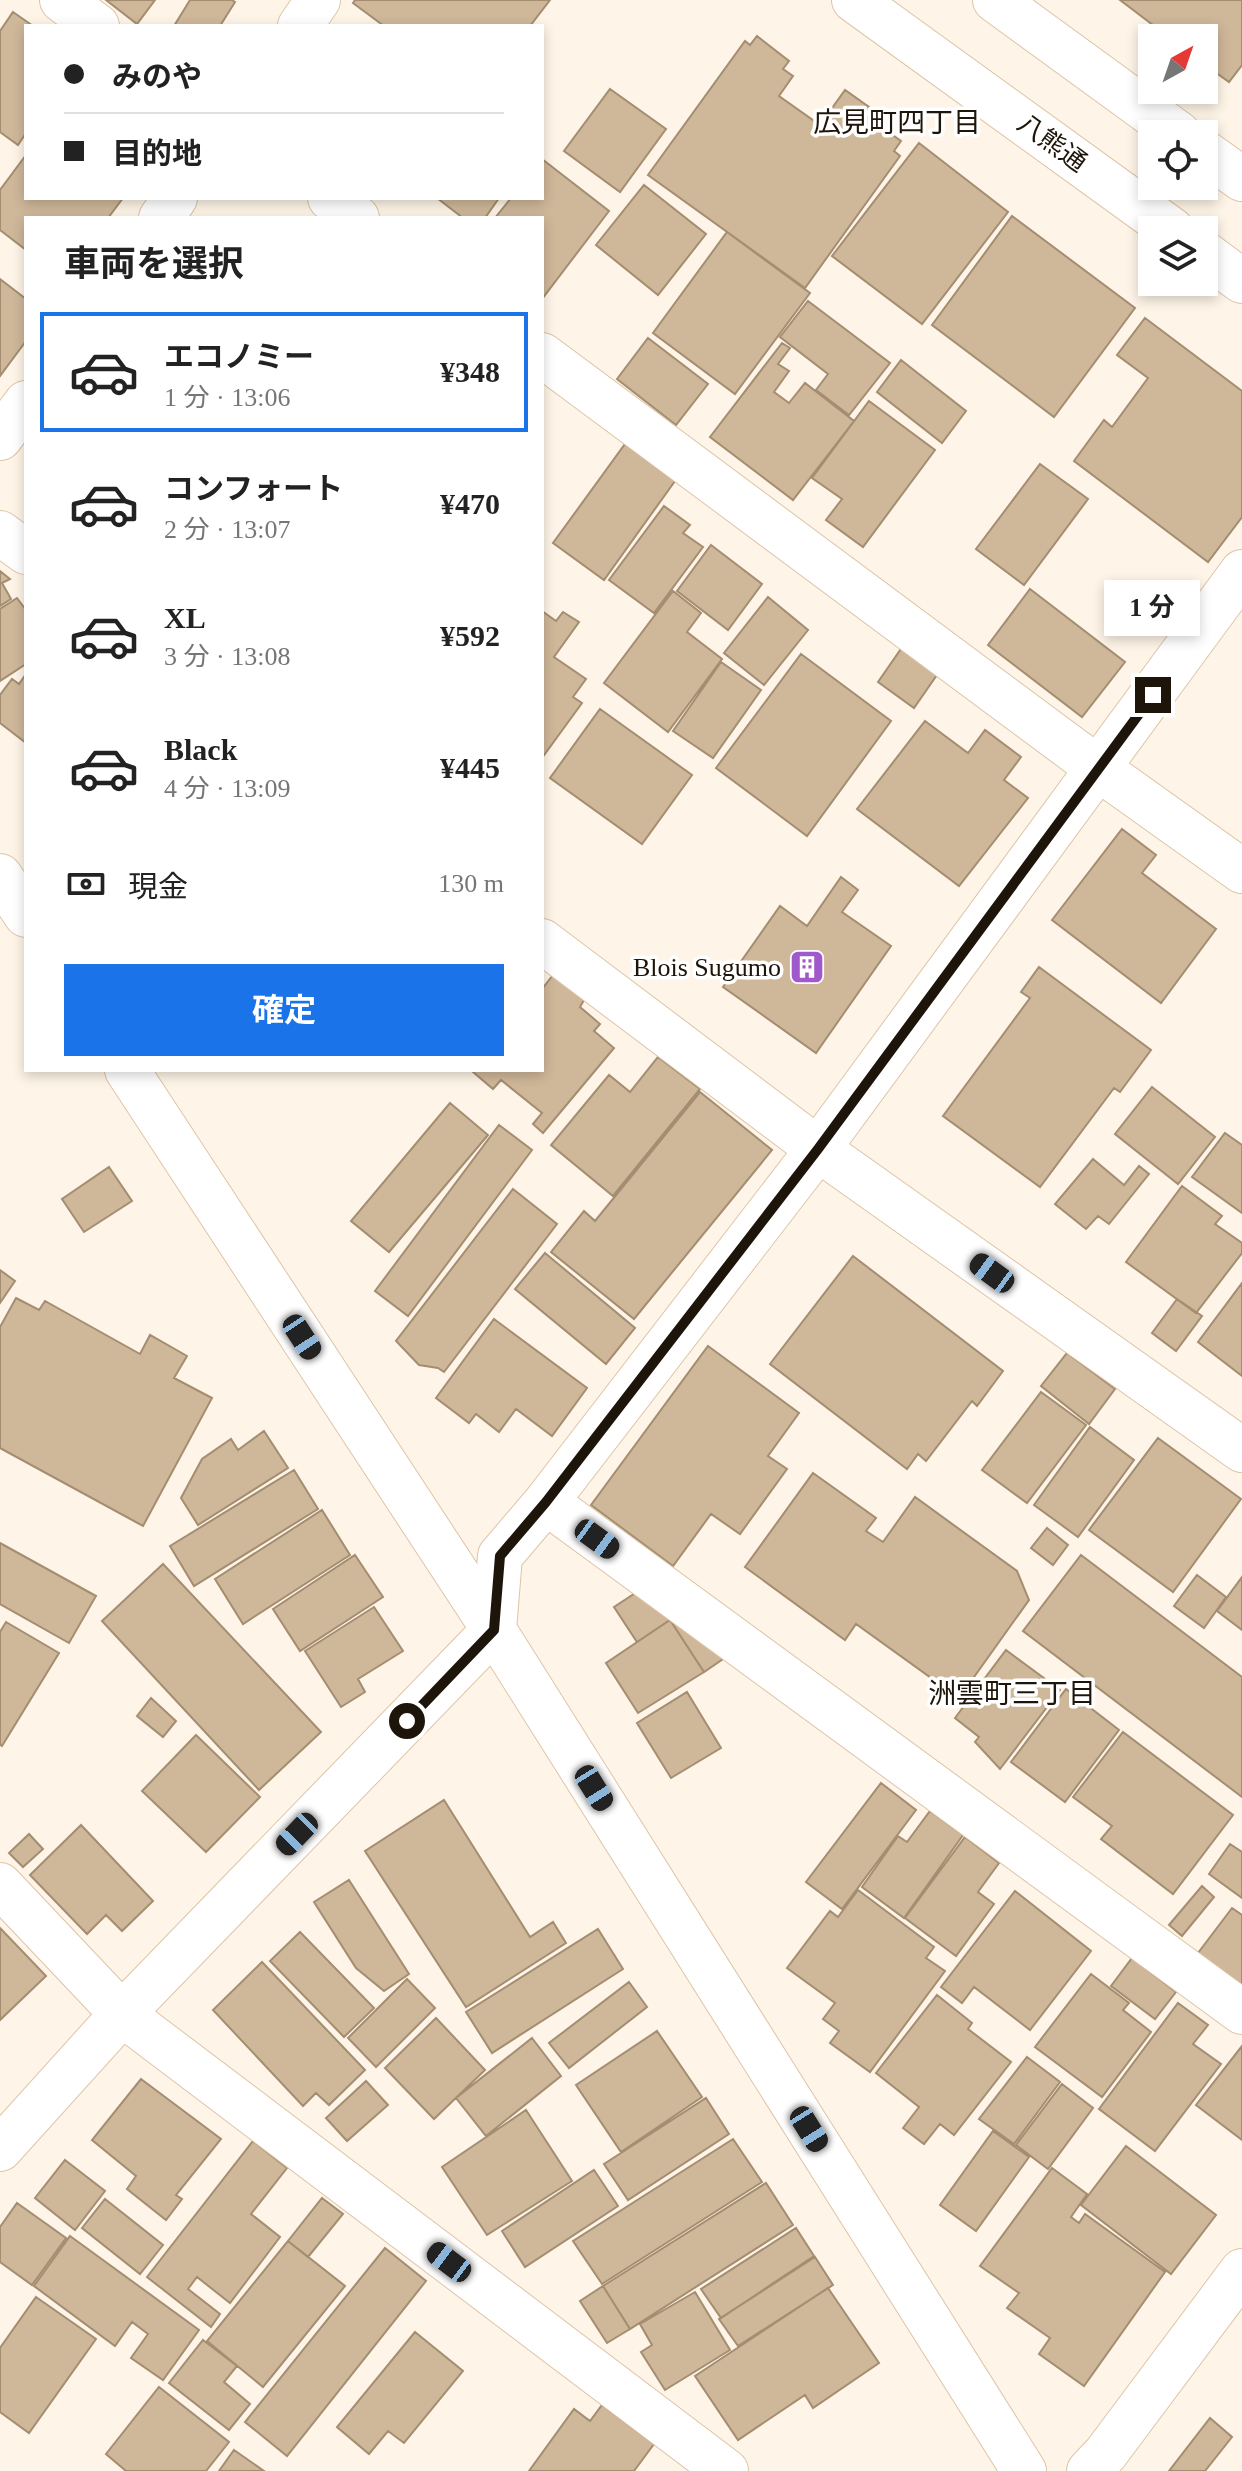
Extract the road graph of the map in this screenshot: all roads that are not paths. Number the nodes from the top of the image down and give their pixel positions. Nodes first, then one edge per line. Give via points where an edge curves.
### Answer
1 (62, 0) edge
2 (318, 0) edge
3 (854, 0) edge
4 (995, 0) edge
5 (94, 24) edge
6 (301, 24) edge
7 (1160, 120) edge
8 (1218, 162) edge
9 (1242, 179) edge
10 (333, 200) edge
11 (354, 216) edge
12 (1153, 216) edge
13 (1218, 263) edge
14 (1242, 281) edge
15 (544, 356) edge
16 (24, 406) edge
17 (0, 438) edge
18 (0, 533) edge
19 (24, 551) edge
20 (1242, 572) edge
21 (1099, 769) junction
22 (1242, 871) edge
23 (0, 876) edge
24 (24, 912) edge
25 (544, 943) edge
26 (128, 1072) edge
27 (818, 1149) junction
28 (1242, 1450) edge
29 (546, 1502) junction
30 (494, 1630) junction
31 (0, 1885) edge
32 (1242, 2012) edge
33 (122, 2014) junction
34 (0, 2149) edge
35 (1242, 2271) edge
36 (726, 2471) edge
37 (1024, 2471) edge
38 (1089, 2471) edge

1 - 5 street
2 - 6 street
3 - 12 street, 八熊通
4 - 7 street
8 - 9 street
10 - 11 street
13 - 14 street
15 - 21 street
16 - 17 street
18 - 19 street
20 - 21 street
21 - 22 street
21 - 27 street
23 - 24 street
25 - 27 street
26 - 30 street
27 - 28 street
27 - 29 street
29 - 30 street via 500,1556
29 - 32 street
30 - 33 street
30 - 37 street
31 - 33 street
33 - 34 street
33 - 36 street
35 - 38 street

